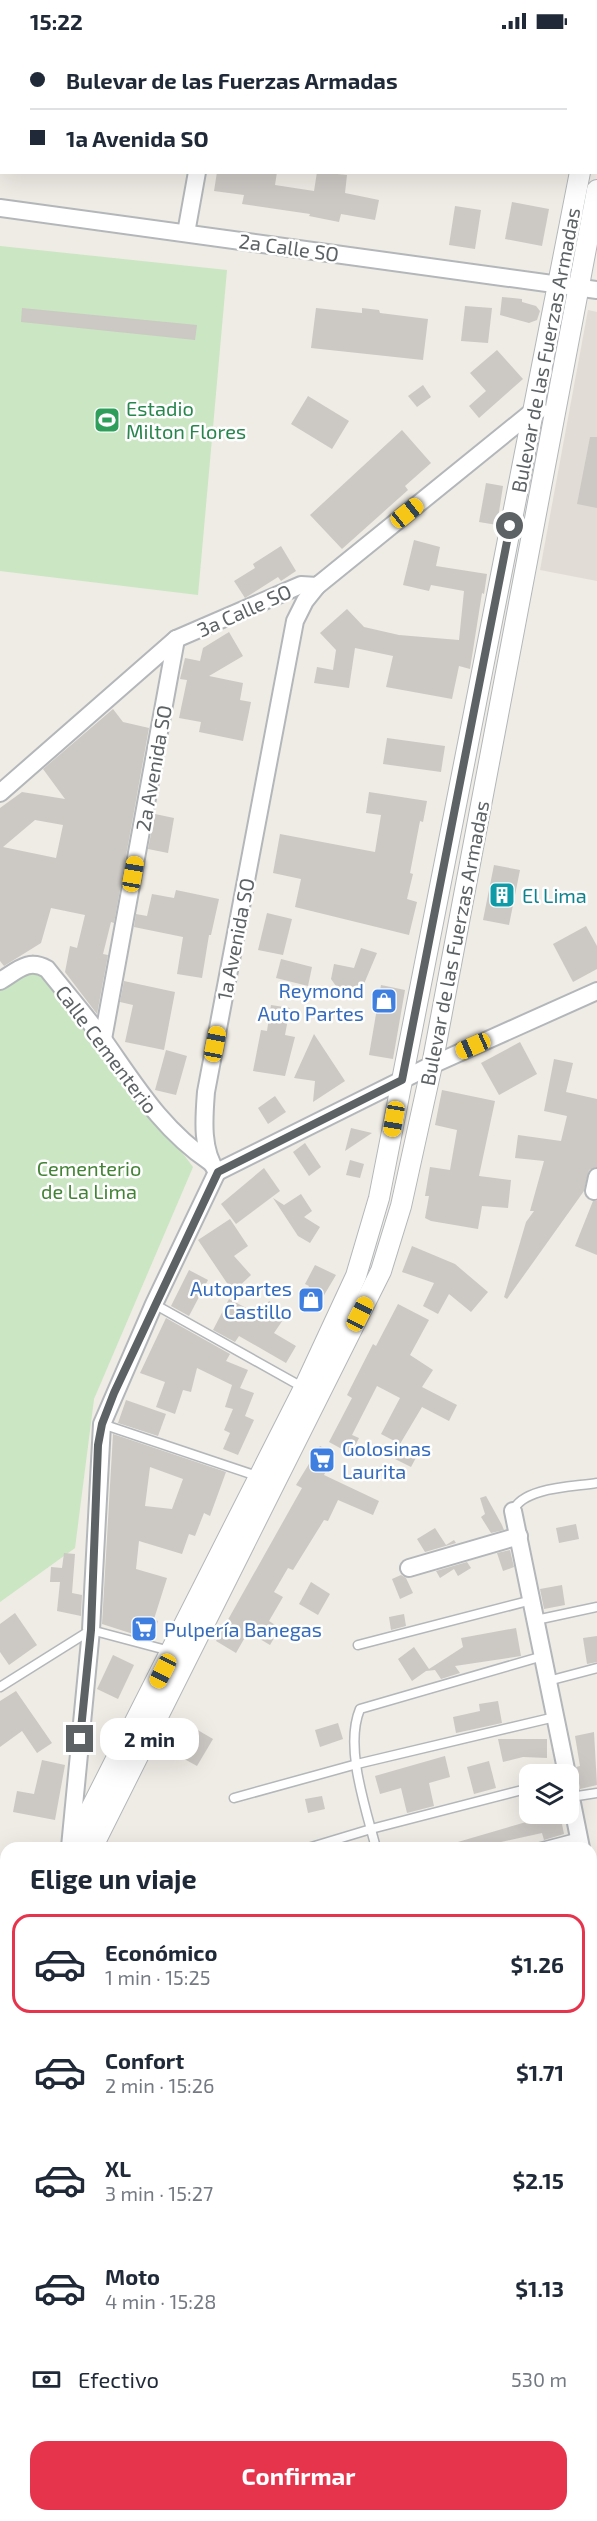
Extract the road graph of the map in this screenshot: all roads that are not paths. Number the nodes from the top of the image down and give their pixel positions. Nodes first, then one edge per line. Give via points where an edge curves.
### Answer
1 (197, 174) edge
2 (580, 174) edge
3 (597, 190) edge
4 (0, 208) edge
5 (186, 233) junction
6 (568, 284) junction
7 (597, 290) edge
8 (555, 408) junction
9 (533, 411) junction
10 (317, 586) junction
11 (176, 639) junction
12 (0, 793) edge
13 (0, 981) edge
14 (597, 991) edge
15 (103, 1039) junction
16 (432, 1065) junction
17 (402, 1080) junction
18 (214, 1167) junction
19 (154, 1304) junction
20 (303, 1388) junction
21 (102, 1424) junction
22 (260, 1476) junction
23 (597, 1483) edge
24 (513, 1511) joint
25 (519, 1536) junction
26 (410, 1568) dead end
27 (532, 1600) junction
28 (597, 1607) edge
29 (536, 1620) junction
30 (91, 1630) junction
31 (358, 1645) dead end
32 (173, 1651) junction
33 (543, 1656) junction
34 (597, 1668) edge
35 (548, 1681) junction
36 (0, 1687) edge
37 (555, 1718) junction
38 (357, 1764) junction
39 (565, 1764) edge
40 (519, 1791) edge
41 (579, 1791) edge
42 (597, 1793) edge
43 (234, 1798) dead end
44 (577, 1824) edge
45 (371, 1828) junction
46 (72, 1842) edge
47 (74, 1842) edge
48 (95, 1842) edge
49 (327, 1842) edge
50 (374, 1842) edge
51 (580, 1842) edge

1 - 5 street
2 - 6 street, Bulevar de las Fuerzas Armadas
3 - 6 street, Bulevar de las Fuerzas Armadas
4 - 5 street, 2a Calle SO
5 - 6 street, 2a Calle SO
6 - 7 street, 2a Calle SO
6 - 8 street, Bulevar de las Fuerzas Armadas
6 - 9 street, Bulevar de las Fuerzas Armadas
8 - 9 street
8 - 16 street, Bulevar de las Fuerzas Armadas
9 - 10 street, 3a Calle SO
9 - 17 street, Bulevar de las Fuerzas Armadas
10 - 11 street, 3a Calle SO via 301,585
10 - 18 street, 1a Avenida SO via 295,621 210,1068 204,1119
11 - 12 street, 3a Calle SO
11 - 15 street, 2a Avenida SO
13 - 15 street, Calle Cementerio via 28,963 47,969
14 - 16 street
15 - 18 street, Calle Cementerio via 157,1116
16 - 17 street
16 - 48 street, Bulevar de las Fuerzas Armadas via 401,1206 381,1271
17 - 18 street
17 - 20 street, Bulevar de las Fuerzas Armadas via 380,1198 356,1276
18 - 19 street
19 - 20 lane
19 - 21 street
20 - 22 street, Bulevar de las Fuerzas Armadas
21 - 22 lane
21 - 30 street
22 - 32 street, Bulevar de las Fuerzas Armadas
23 - 24 lane via 529,1494 517,1502
24 - 25 street
25 - 26 street
25 - 27 street
27 - 29 street
27 - 31 lane
28 - 29 lane
29 - 33 street
30 - 32 lane
30 - 36 lane
30 - 46 street
32 - 47 street, Bulevar de las Fuerzas Armadas
33 - 35 street
33 - 38 lane via 360,1709 353,1733
34 - 35 lane
35 - 37 street
37 - 38 lane
37 - 39 street
38 - 43 lane
38 - 45 lane
40 - 45 lane
41 - 42 lane
44 - 51 street
45 - 49 lane
45 - 50 lane

